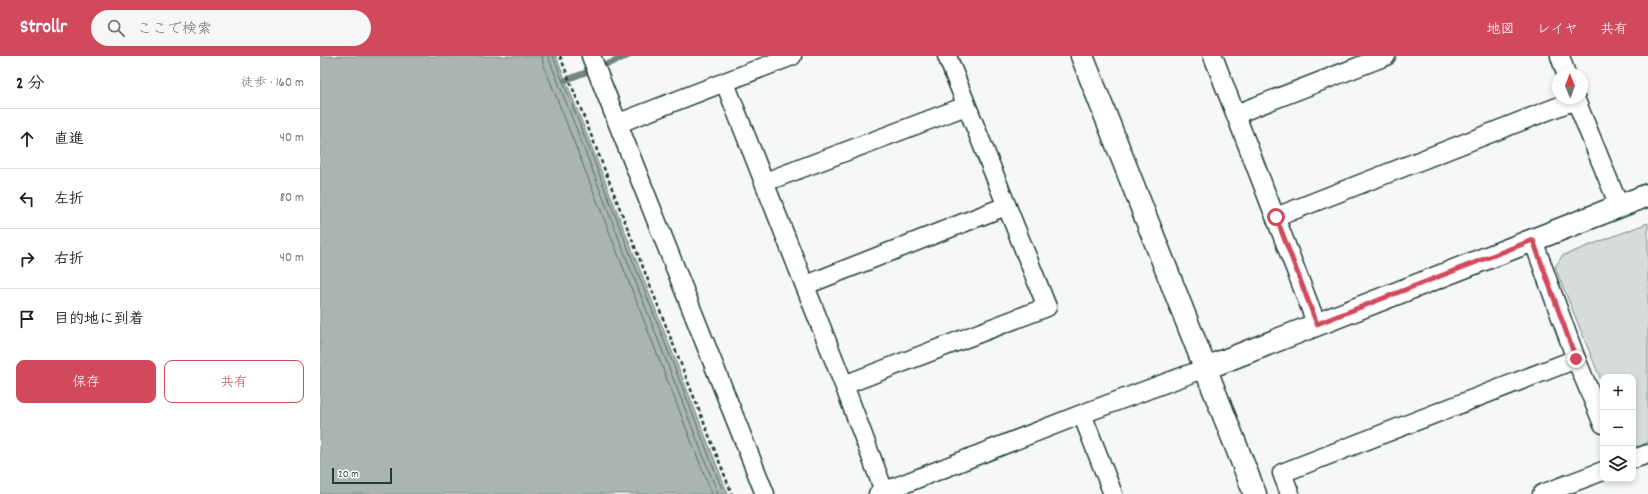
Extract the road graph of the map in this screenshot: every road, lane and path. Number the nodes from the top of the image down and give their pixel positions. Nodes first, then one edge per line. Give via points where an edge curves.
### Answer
1 (560, 56) edge
2 (792, 56) edge
3 (947, 56) edge
4 (1082, 56) edge
5 (1213, 56) edge
6 (1386, 56) edge
7 (1560, 56) edge
8 (595, 57) edge
9 (1564, 68) edge
10 (725, 83) junction
11 (1562, 104) edge
12 (1577, 104) edge
13 (966, 106) junction
14 (1236, 114) junction
15 (619, 123) junction
16 (765, 182) junction
17 (1648, 194) edge
18 (1006, 206) junction
19 (1619, 206) junction
20 (1276, 217) junction
21 (1533, 240) junction
22 (806, 285) junction
23 (1317, 324) junction
24 (1576, 359) junction
25 (1206, 368) junction
26 (844, 384) junction
27 (1082, 414) junction
28 (1600, 417) edge
29 (1648, 454) edge
30 (1636, 459) edge
31 (1600, 472) edge
32 (881, 493) edge
33 (732, 494) edge
34 (765, 494) edge
35 (1113, 494) edge
36 (1256, 494) edge
37 (1290, 494) edge
38 (1542, 494) edge

1 - 33 path
2 - 10 street
3 - 13 street
4 - 25 street
5 - 14 street
6 - 14 street
7 - 9 street
8 - 15 street
10 - 15 street
10 - 16 street
11 - 20 street
12 - 19 street
13 - 16 street
13 - 18 street
14 - 20 street
15 - 34 street
16 - 22 street
17 - 19 street
18 - 22 street
18 - 26 street via 1047,307
19 - 21 street
20 - 23 street
21 - 23 street
21 - 24 street
22 - 26 street
23 - 25 street
24 - 28 street
24 - 37 street via 1282,474
25 - 27 street
25 - 36 street
26 - 32 street
27 - 32 street
27 - 35 street
29 - 30 street
31 - 38 street

